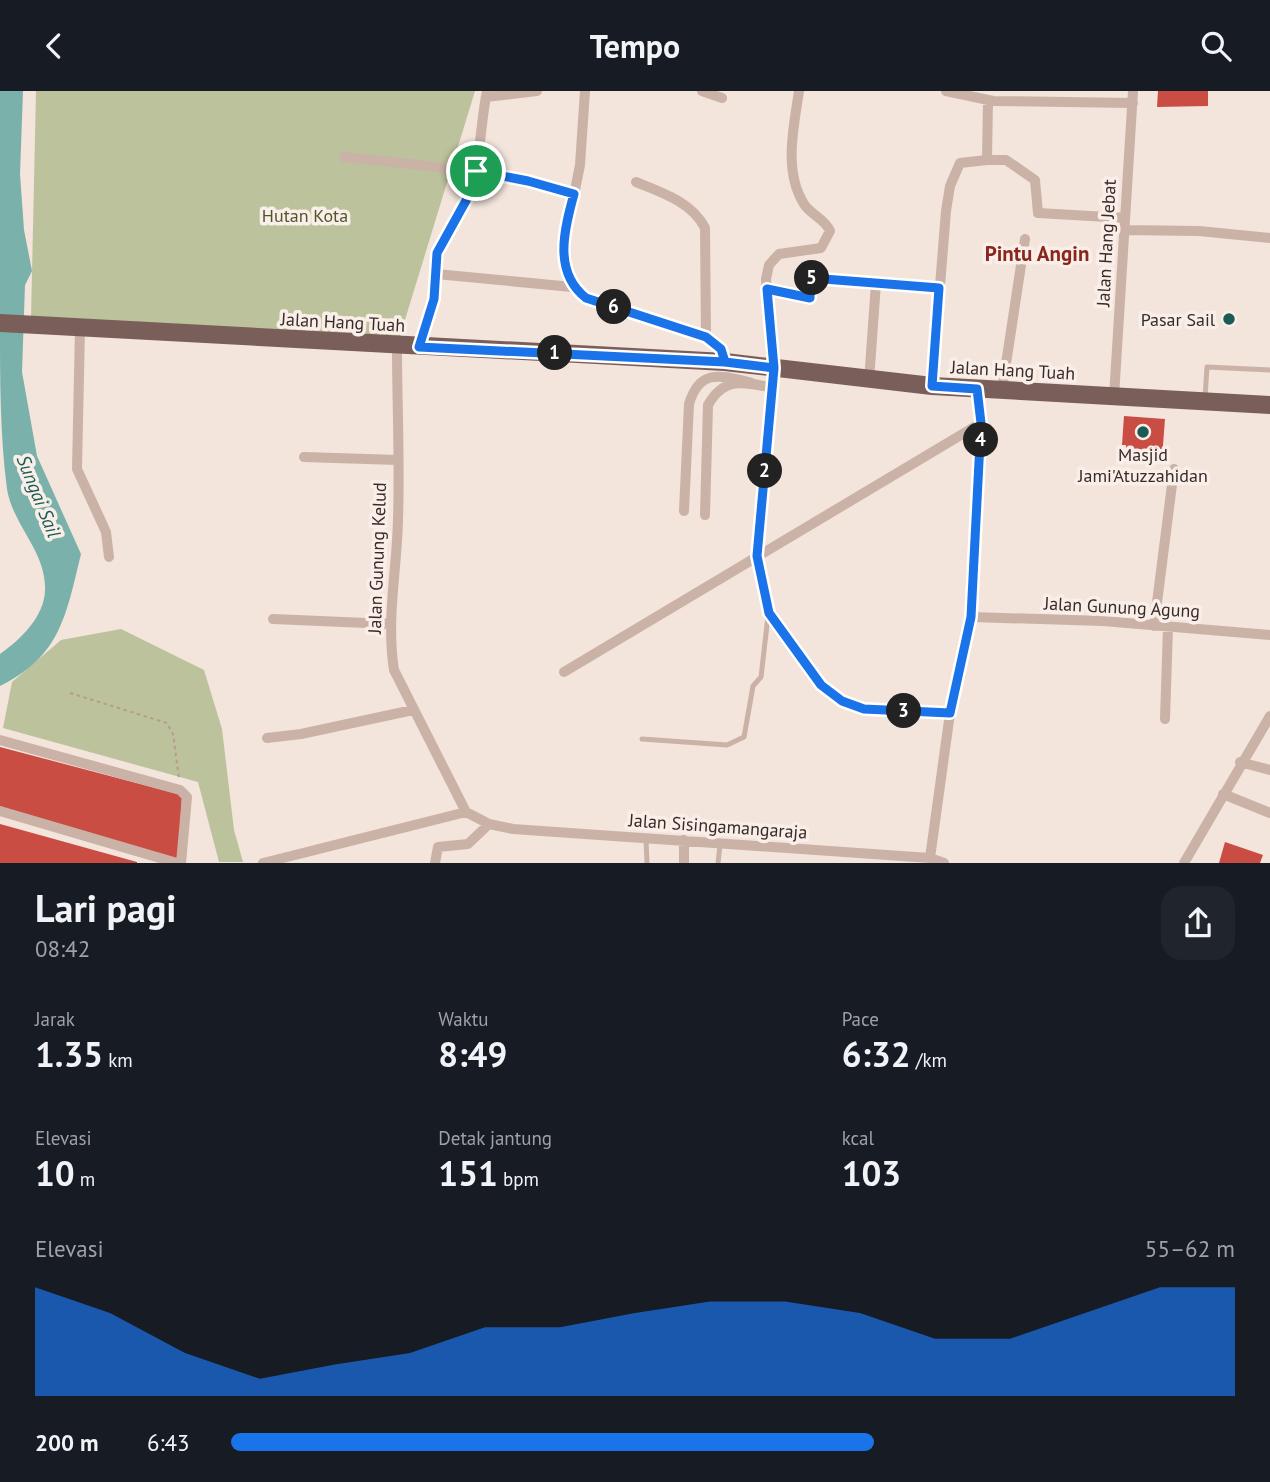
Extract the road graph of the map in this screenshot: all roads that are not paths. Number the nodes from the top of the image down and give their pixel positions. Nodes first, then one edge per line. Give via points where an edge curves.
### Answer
1 (537, 91) edge
2 (585, 91) edge
3 (702, 91) edge
4 (799, 91) edge
5 (946, 91) edge
6 (486, 94) edge
7 (982, 96) edge
8 (1133, 97) edge
9 (722, 98) dead end
10 (344, 157) dead end
11 (987, 160) junction
12 (476, 171) junction
13 (636, 182) dead end
14 (574, 194) junction
15 (1125, 218) junction
16 (1125, 230) junction
17 (1270, 237) edge
18 (1025, 239) dead end
19 (436, 274) junction
20 (876, 283) junction
21 (572, 287) junction
22 (939, 288) junction
23 (767, 289) junction
24 (0, 323) edge
25 (80, 328) junction
26 (706, 337) junction
27 (397, 346) junction
28 (419, 347) junction
29 (725, 362) junction
30 (774, 368) junction
31 (1270, 370) edge
32 (869, 381) junction
33 (752, 383) junction
34 (932, 386) junction
35 (773, 388) junction
36 (977, 389) junction
37 (1002, 390) junction
38 (1114, 397) junction
39 (1205, 401) junction
40 (1270, 405) edge
41 (981, 423) junction
42 (304, 457) dead end
43 (398, 460) junction
44 (1174, 469) dead end
45 (684, 511) dead end
46 (705, 515) dead end
47 (757, 556) junction
48 (109, 557) dead end
49 (769, 613) junction
50 (971, 617) junction
51 (273, 619) dead end
52 (390, 624) junction
53 (1154, 626) junction
54 (1168, 627) junction
55 (1270, 635) edge
56 (564, 672) dead end
57 (413, 711) junction
58 (950, 713) junction
59 (1270, 716) edge
60 (1165, 719) dead end
61 (267, 737) dead end
62 (642, 739) dead end
63 (0, 740) edge
64 (1240, 762) junction
65 (1270, 770) edge
66 (1223, 794) junction
67 (0, 811) edge
68 (466, 812) junction
69 (1270, 813) edge
70 (489, 824) junction
71 (646, 839) junction
72 (684, 840) junction
73 (721, 843) junction
74 (930, 857) junction
75 (179, 863) edge
76 (263, 863) edge
77 (435, 863) edge
78 (647, 863) edge
79 (684, 863) edge
80 (718, 863) edge
81 (944, 863) edge
82 (1184, 863) edge

1 - 6 street
2 - 14 street
3 - 9 street
4 - 23 street via 792,143 798,193 830,231 821,248 773,258
5 - 7 street
6 - 12 street
7 - 8 street
7 - 11 street
8 - 15 street, Jalan Hang Jebat
10 - 12 street
11 - 15 street via 1006,160 1035,180 1038,213
11 - 22 street via 960,163 950,186
12 - 14 street
12 - 19 street via 468,197 437,253
13 - 26 street via 669,195 695,212 705,227
14 - 21 street via 565,240
15 - 16 street, Jalan Hang Jebat
16 - 17 street
16 - 38 street, Jalan Hang Jebat
18 - 37 street
19 - 21 street
19 - 28 street via 434,299
20 - 22 street
20 - 23 street via 811,278 810,298
20 - 32 street
21 - 26 street via 586,298
22 - 34 street
23 - 30 street
24 - 25 main road, Jalan Hang Tuah
25 - 27 main road, Jalan Hang Tuah
25 - 48 street via 76,469 106,532
26 - 29 street via 721,349
27 - 28 main road, Jalan Hang Tuah
27 - 43 street, Jalan Gunung Kelud
28 - 29 main road, Jalan Hang Tuah
29 - 30 main road, Jalan Hang Tuah
30 - 32 main road, Jalan Hang Tuah
30 - 35 street
31 - 39 lane via 1207,367
32 - 34 main road, Jalan Hang Tuah
33 - 35 street
33 - 45 street via 715,376 693,390
33 - 46 street via 731,383 716,391 708,405
34 - 36 main road, Jalan Hang Tuah
35 - 47 street
36 - 37 main road, Jalan Hang Tuah
36 - 41 street
37 - 38 main road, Jalan Hang Tuah
38 - 39 main road, Jalan Hang Tuah
39 - 40 main road, Jalan Hang Tuah
41 - 47 street
41 - 50 street
42 - 43 street
43 - 52 street, Jalan Gunung Kelud
44 - 53 street
47 - 49 street
47 - 56 street
49 - 58 street via 821,685 842,701 864,709
49 - 62 lane via 761,677 753,686 744,737 727,745
50 - 53 street, Jalan Gunung Agung
50 - 58 street
51 - 52 street
52 - 57 street, Jalan Gunung Kelud via 394,670
53 - 54 street, Jalan Gunung Agung
54 - 55 street, Jalan Gunung Agung
54 - 60 street
57 - 61 street
57 - 68 street, Jalan Gunung Kelud
58 - 74 street
59 - 64 street
63 - 75 street via 180,790 187,797
64 - 65 street
64 - 66 street
66 - 69 street
66 - 82 street
67 - 75 street
68 - 70 street
68 - 76 street
70 - 71 street, Jalan Sisingamangaraja
70 - 77 street via 467,843 438,847
71 - 72 street, Jalan Sisingamangaraja
71 - 78 lane
72 - 73 street, Jalan Sisingamangaraja
72 - 79 street
73 - 74 street, Jalan Sisingamangaraja
73 - 80 lane
74 - 81 street, Jalan Sisingamangaraja

